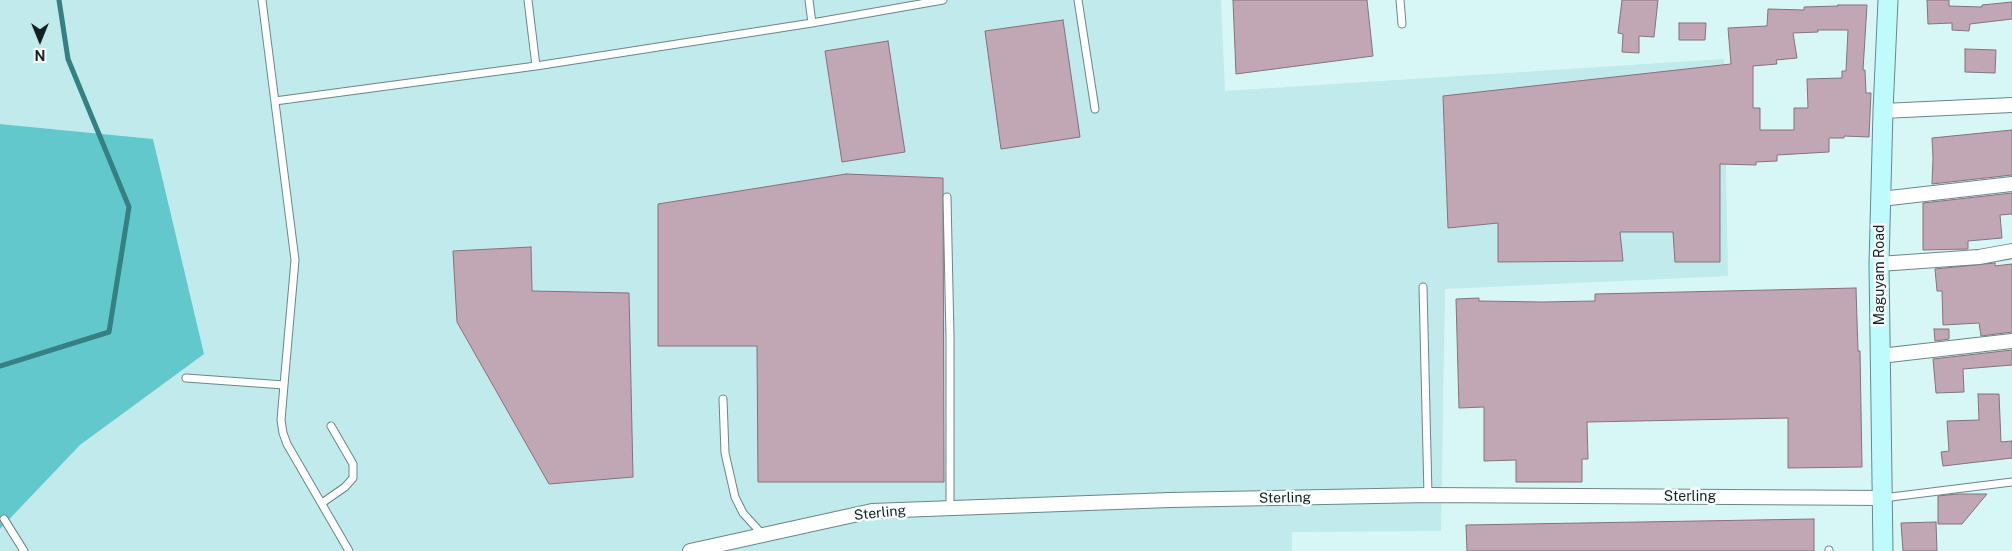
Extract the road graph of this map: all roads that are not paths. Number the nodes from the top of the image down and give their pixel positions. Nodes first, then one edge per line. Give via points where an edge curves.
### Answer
1 (262, 0) edge
2 (528, 0) edge
3 (809, 0) edge
4 (943, 0) edge
5 (1078, 0) edge
6 (1400, 0) edge
7 (1888, 0) edge
8 (812, 23) junction
9 (1402, 24) dead end
10 (536, 66) junction
11 (276, 101) junction
12 (2012, 105) edge
13 (1095, 108) dead end
14 (1882, 111) junction
15 (2012, 184) edge
16 (947, 197) dead end
17 (1881, 199) junction
18 (2012, 251) edge
19 (1880, 264) junction
20 (1424, 287) dead end
21 (2012, 341) edge
22 (1880, 356) junction
23 (186, 378) dead end
24 (284, 385) junction
25 (722, 399) dead end
26 (331, 426) dead end
27 (2012, 482) edge
28 (1428, 495) junction
29 (1883, 498) junction
30 (322, 503) junction
31 (950, 509) junction
32 (4, 518) dead end
33 (763, 535) junction
34 (24, 551) edge
35 (349, 551) edge
36 (690, 551) edge
37 (1883, 551) edge

1 - 11 lane
2 - 10 lane
3 - 8 lane
4 - 8 lane
5 - 13 lane
6 - 9 lane
7 - 14 main road, Maguyam Road
8 - 10 lane
10 - 11 lane
11 - 24 lane via 295,260
12 - 14 street
14 - 17 main road, Maguyam Road
15 - 17 street
16 - 31 lane
17 - 19 main road, Maguyam Road
18 - 19 street via 1979,257
19 - 22 main road, Maguyam Road
20 - 28 lane
21 - 22 street
22 - 29 main road, Maguyam Road
23 - 24 lane
24 - 30 lane via 283,434
25 - 33 lane via 725,453 735,497
26 - 30 lane via 352,464 353,478
27 - 29 lane
28 - 29 street, Sterling
28 - 31 street, Sterling via 1170,500
29 - 37 main road, Maguyam Road
30 - 35 lane
31 - 33 street, Sterling via 872,511
32 - 34 lane
33 - 36 street, Sterling

